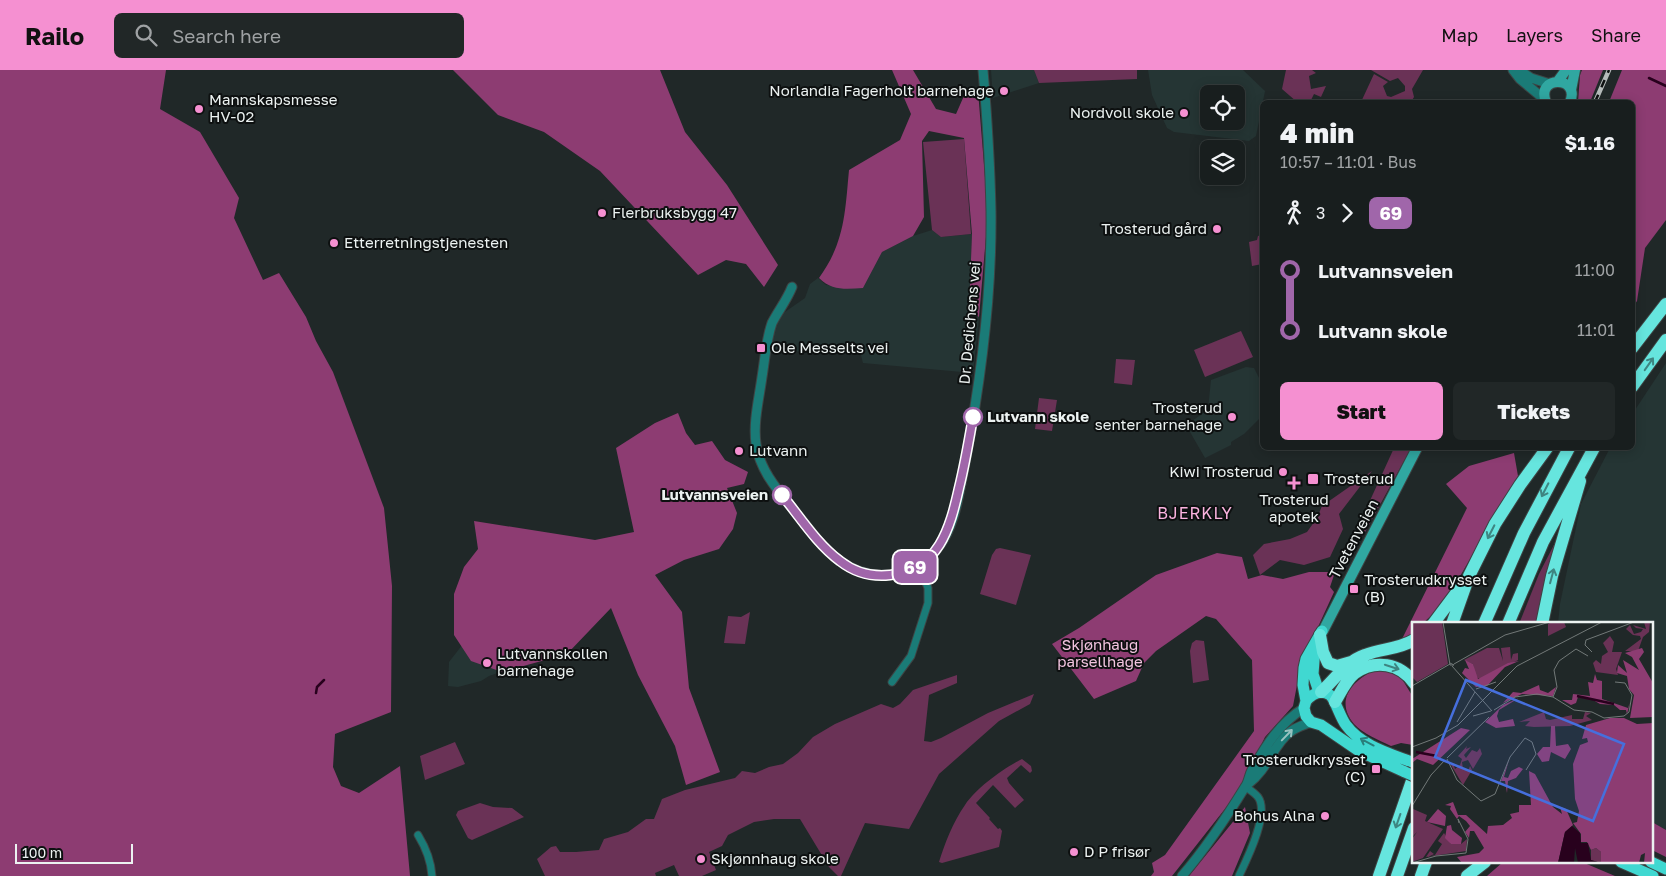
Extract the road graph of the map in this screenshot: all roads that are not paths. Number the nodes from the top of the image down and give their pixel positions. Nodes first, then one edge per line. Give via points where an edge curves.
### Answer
1 (983, 70) edge
2 (1513, 70) edge
3 (1519, 70) edge
4 (1572, 70) edge
5 (1554, 83) junction
6 (1571, 90) junction
7 (1544, 100) edge
8 (1545, 100) edge
9 (1571, 100) edge
10 (792, 288) dead end
11 (1666, 304) edge
12 (1666, 340) edge
13 (1635, 344) edge
14 (1635, 383) edge
15 (1417, 450) edge
16 (1545, 450) edge
17 (1568, 450) edge
18 (1593, 450) edge
19 (1585, 462) junction
20 (919, 565) junction
21 (1469, 576) junction
22 (1434, 622) edge
23 (1453, 622) edge
24 (1485, 622) edge
25 (1509, 622) edge
26 (1542, 622) edge
27 (1319, 637) junction
28 (1411, 642) edge
29 (1353, 666) junction
30 (1412, 681) edge
31 (892, 682) dead end
32 (1320, 692) junction
33 (1305, 704) junction
34 (1336, 706) junction
35 (1316, 723) junction
36 (1411, 769) edge
37 (1247, 785) junction
38 (1412, 834) edge
39 (418, 835) dead end
40 (1654, 863) edge
41 (1425, 864) edge
42 (1482, 864) edge
43 (1626, 864) edge
44 (1666, 869) edge
45 (432, 876) edge
46 (1182, 876) edge
47 (1239, 876) edge
48 (1379, 876) edge
49 (1397, 876) edge
50 (1421, 876) edge
51 (1467, 876) edge
52 (1653, 876) edge

1 - 20 street, Dr. Dedichens vei via 991,212 980,373 949,528 939,548
2 - 7 street
3 - 5 street via 1531,78
4 - 5 main road
4 - 6 main road
5 - 6 main road via 1567,85
5 - 8 main road via 1545,91
6 - 9 main road
10 - 20 street via 772,325 765,355 755,429 763,466 819,541 843,563 860,572 880,575 894,574
11 - 13 highway
14 -> 12 highway
15 - 27 main road, Tvetenveien
16 -> 21 highway via 1504,508
17 -> 24 highway via 1519,542
18 - 19 highway
19 - 25 highway via 1543,542
26 -> 19 highway via 1552,576
20 - 31 street via 928,588 928,603 911,656
21 - 22 highway
21 - 23 highway
27 - 29 highway via 1326,660 1333,665
27 - 32 highway, Tvetenveien via 1314,674
27 - 33 highway, Tvetenveien via 1304,668
28 - 29 highway via 1392,650 1368,654
29 -> 30 highway via 1390,666
29 - 32 highway
29 - 34 highway
32 - 33 highway via 1309,697
32 - 34 highway via 1330,695
33 - 35 highway, Tvetenveien via 1306,716
33 - 37 street via 1273,736 1251,772
34 - 35 highway via 1332,720
36 -> 34 highway via 1359,738 1346,726
35 - 36 highway, Tvetenveien via 1359,751
37 -> 35 street via 1258,776 1287,734 1298,727
36 -> 48 highway
37 - 46 street
37 - 47 street via 1258,796 1262,810
38 - 49 highway
39 - 45 street via 430,860
40 - 44 highway
41 - 50 highway
42 - 51 highway
43 - 52 highway

